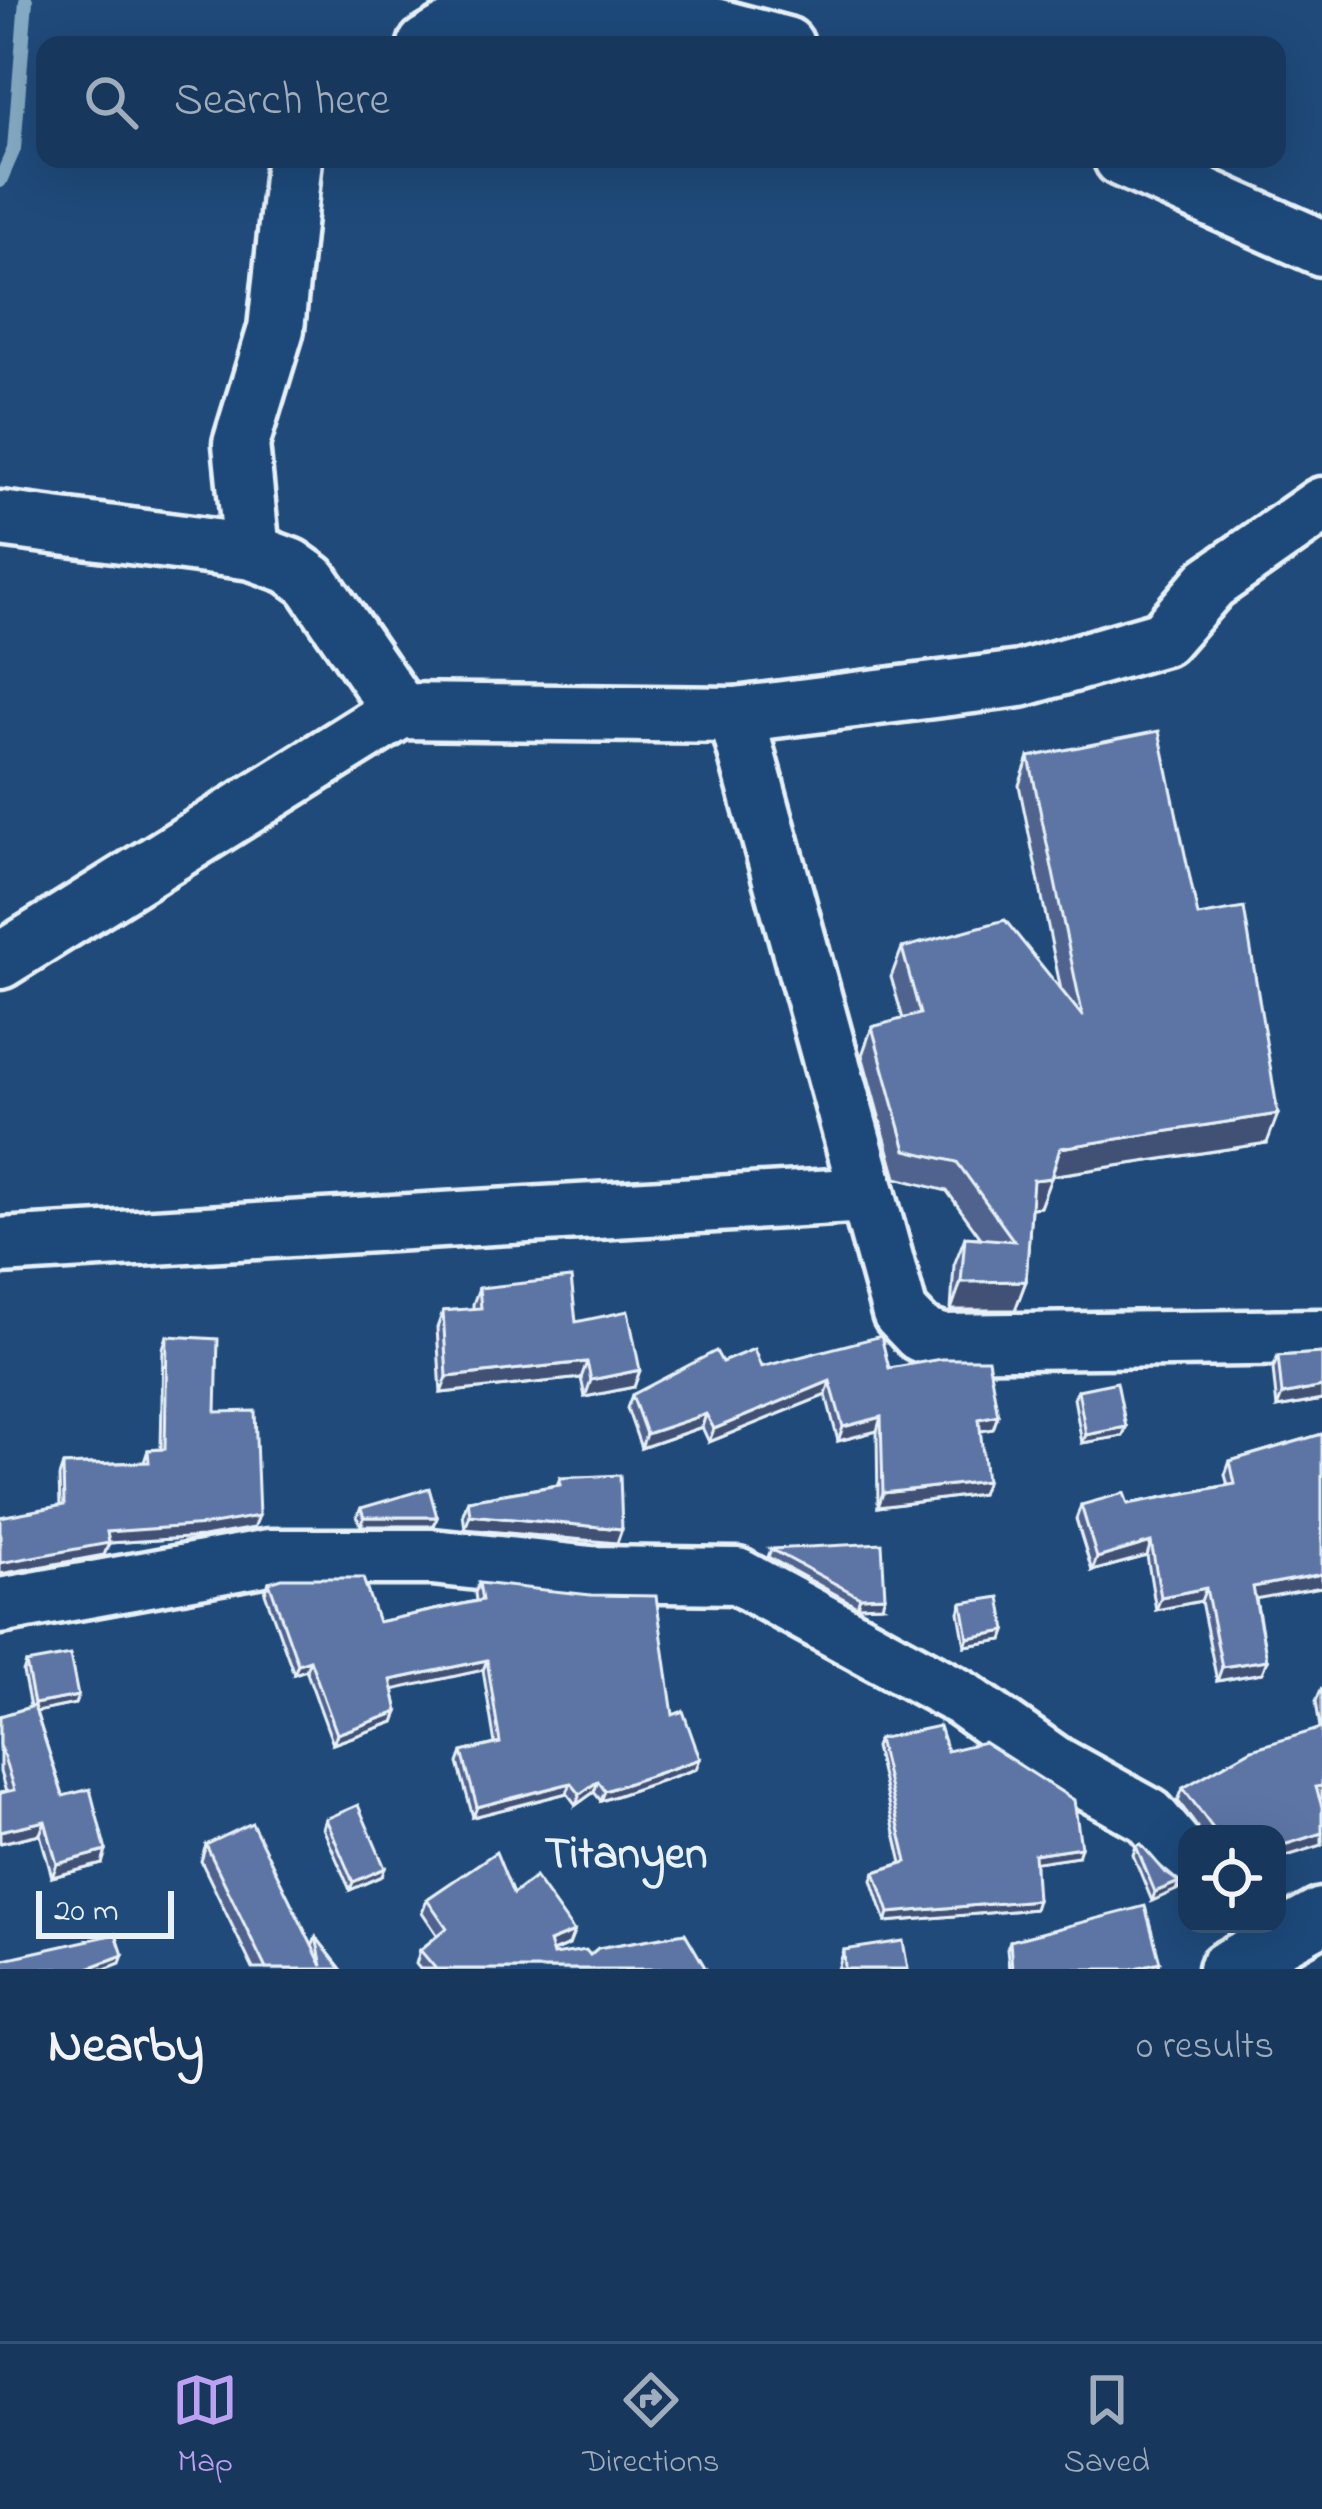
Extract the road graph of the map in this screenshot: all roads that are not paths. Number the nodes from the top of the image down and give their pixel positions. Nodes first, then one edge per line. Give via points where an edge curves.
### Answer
1 (441, 36) edge
2 (747, 36) edge
3 (293, 168) edge
4 (1142, 168) edge
5 (1322, 248) edge
6 (1322, 506) edge
7 (0, 519) edge
8 (252, 552) junction
9 (400, 711) junction
10 (736, 715) junction
11 (0, 961) edge
12 (868, 1195) junction
13 (0, 1246) edge
14 (1322, 1337) edge
15 (0, 1606) edge
16 (1178, 1850) edge
17 (1322, 1916) edge
18 (1234, 1949) edge

1 - 2 street via 478,14 605,14
3 - 8 street via 276,329 241,444
4 - 5 street
6 - 10 street via 1211,583 1163,638 1020,680
7 - 8 street
8 - 9 street via 310,581
9 - 10 street
9 - 11 street
10 - 12 street
12 - 13 street
12 - 14 street via 900,1313 942,1342
15 - 16 street via 269,1557 432,1557 591,1574 737,1576 961,1698 1054,1764 1149,1816
17 - 18 street

